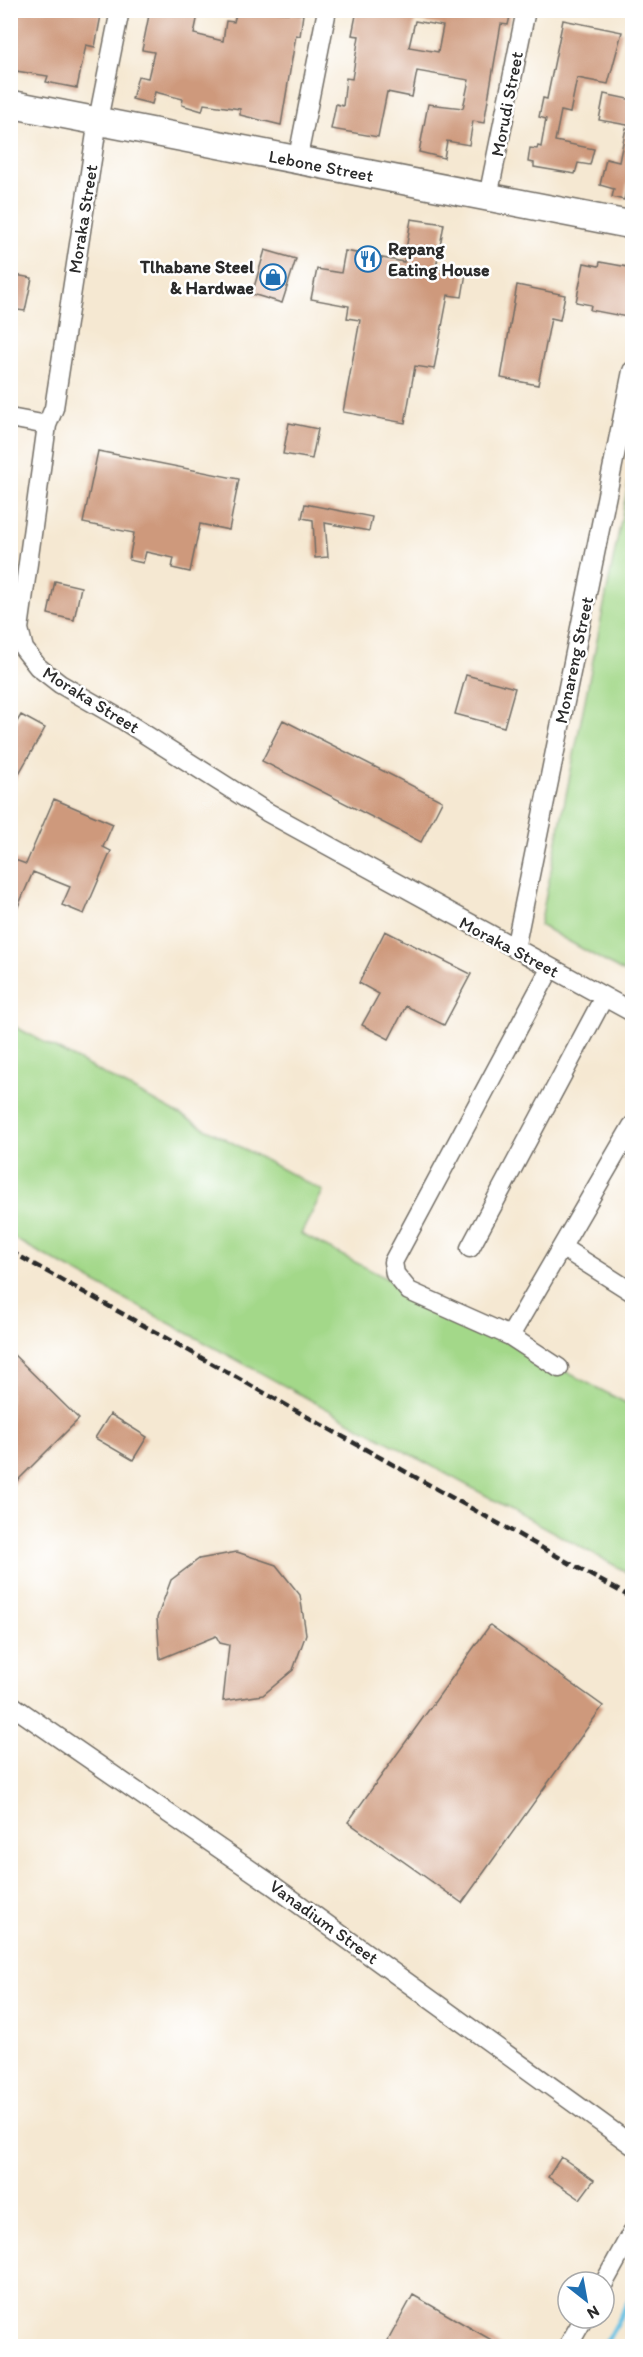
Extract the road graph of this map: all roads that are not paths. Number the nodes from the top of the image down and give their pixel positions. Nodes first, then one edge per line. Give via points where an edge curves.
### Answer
1 (120, 10) edge
2 (327, 10) edge
3 (526, 10) edge
4 (10, 104) edge
5 (98, 120) junction
6 (297, 162) junction
7 (488, 197) junction
8 (633, 225) edge
9 (633, 371) edge
10 (10, 418) edge
11 (47, 425) junction
12 (515, 949) junction
13 (550, 969) junction
14 (604, 997) junction
15 (633, 1012) edge
16 (633, 1126) edge
17 (470, 1248) dead end
18 (563, 1248) junction
19 (633, 1292) edge
20 (510, 1336) junction
21 (559, 1368) dead end
22 (10, 1704) edge
23 (633, 2145) edge
24 (633, 2232) edge
25 (611, 2270) edge
26 (577, 2330) edge
27 (568, 2346) edge

1 - 5 street, Moraka Street
2 - 6 street
3 - 7 street, Morudi Street
4 - 5 street, Lebone Street
5 - 6 street, Lebone Street
5 - 11 street, Moraka Street via 54,408
6 - 7 street, Lebone Street
7 - 8 street, Lebone Street
9 - 12 street, Monareng Street
10 - 11 street
11 - 12 street, Moraka Street via 19,629 24,649 38,667 267,812
12 - 13 street, Moraka Street
13 - 14 street, Moraka Street
13 - 20 street via 393,1262 398,1280 409,1291
14 - 15 street, Moraka Street
14 - 17 street
16 - 18 street
18 - 19 street
18 - 20 street
20 - 21 street
22 - 23 street, Vanadium Street via 271,1884
24 - 25 street
26 - 27 street

